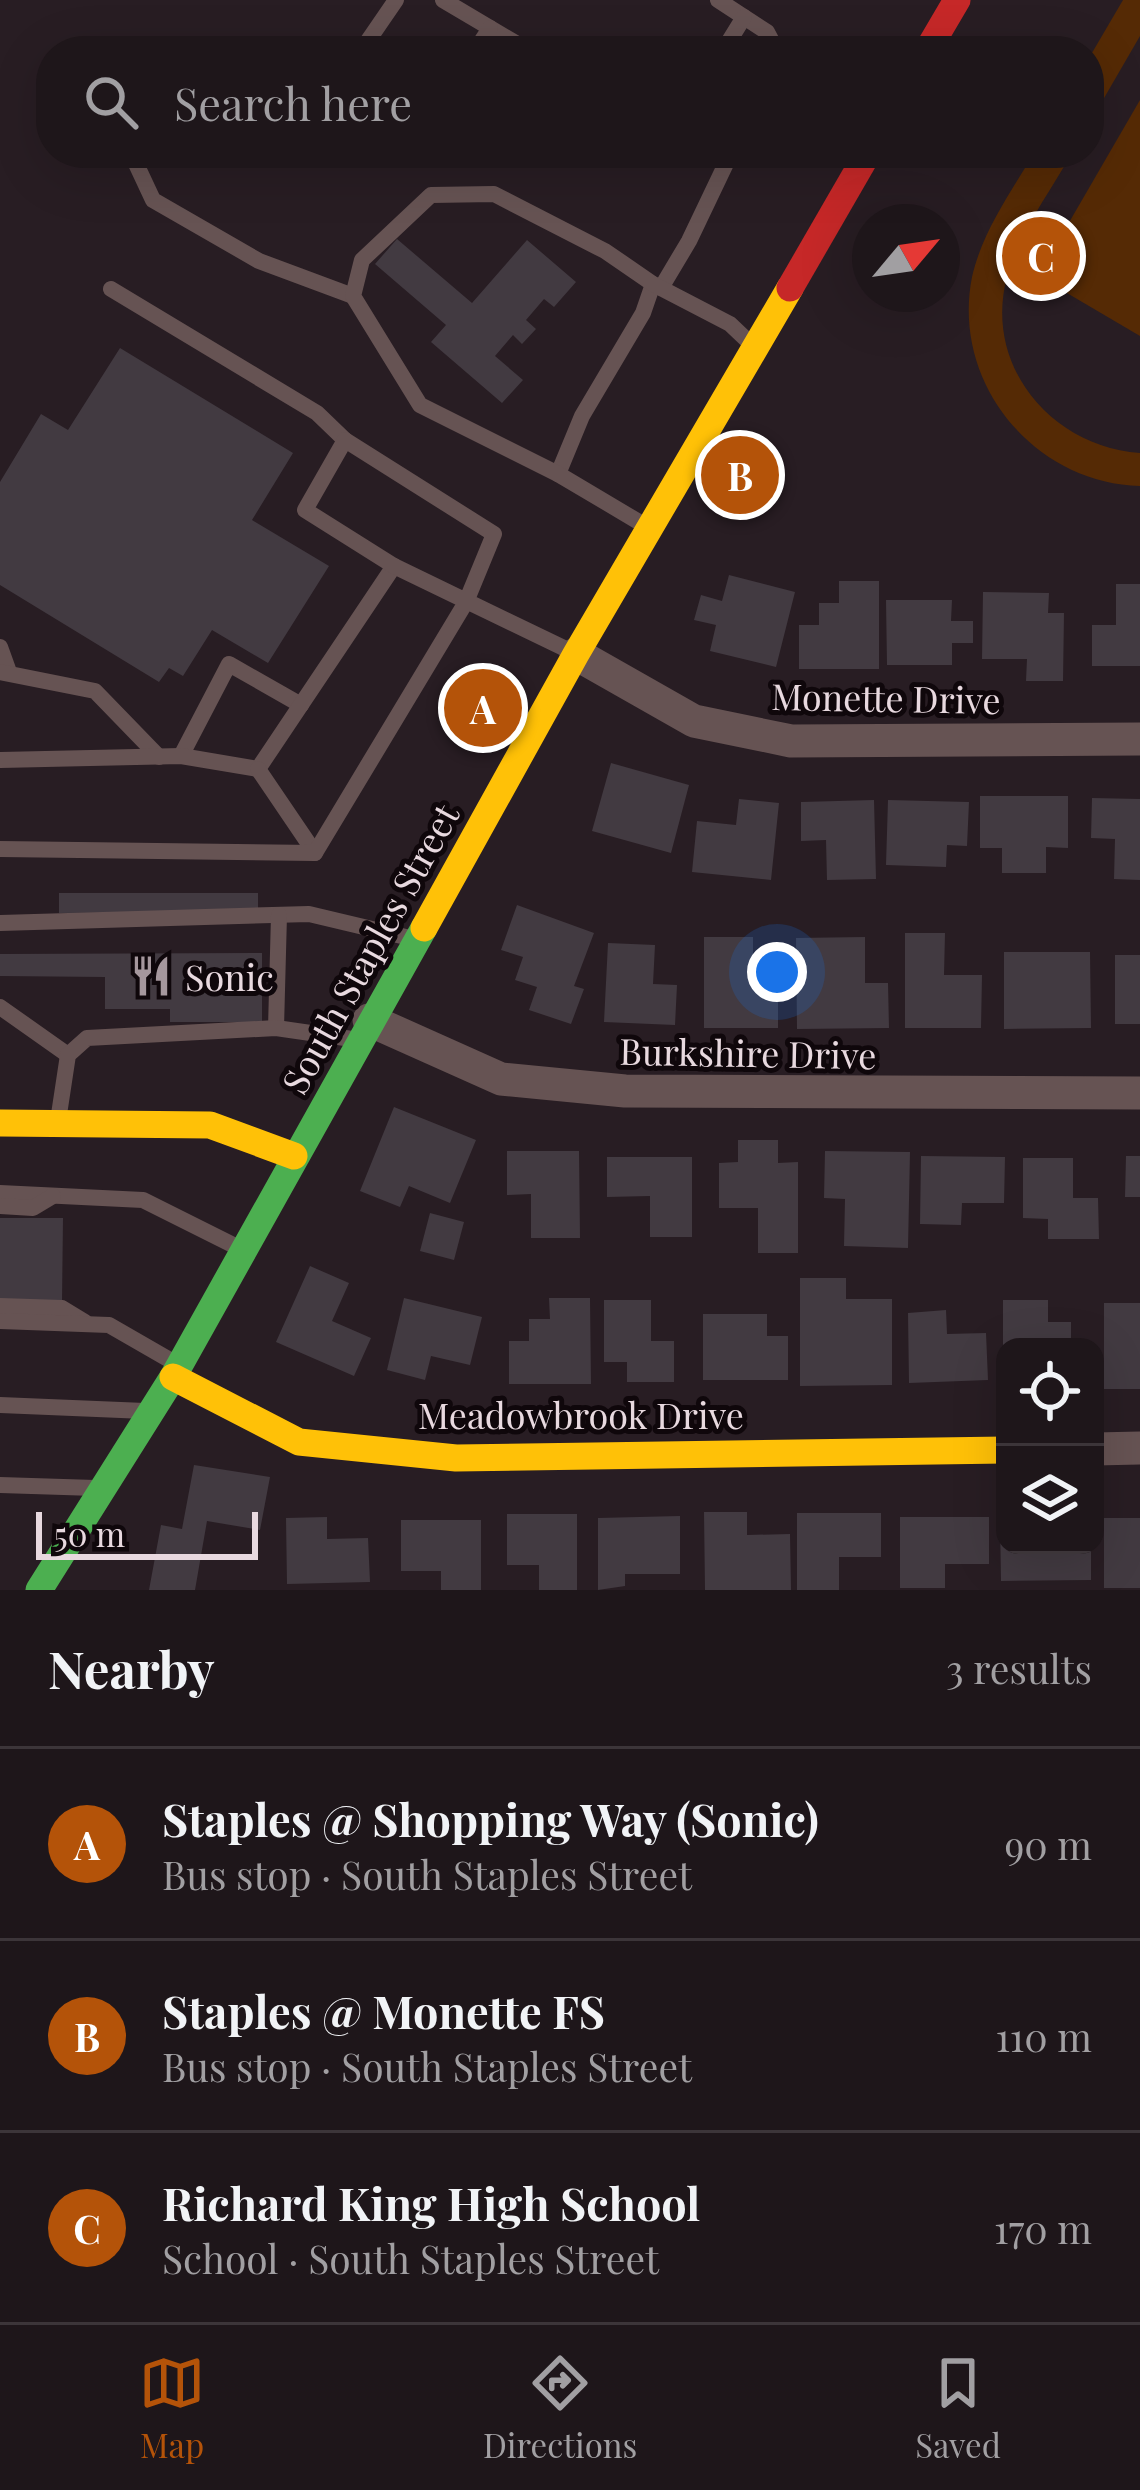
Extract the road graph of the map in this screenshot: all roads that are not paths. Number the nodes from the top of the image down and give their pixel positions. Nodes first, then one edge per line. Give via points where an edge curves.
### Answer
1 (396, 0) edge
2 (442, 0) edge
3 (718, 0) edge
4 (957, 0) edge
5 (744, 17) junction
6 (490, 28) junction
7 (371, 36) edge
8 (485, 36) edge
9 (504, 36) edge
10 (732, 36) edge
11 (769, 36) edge
12 (936, 36) edge
13 (138, 168) edge
14 (723, 168) edge
15 (859, 168) edge
16 (657, 286) junction
17 (111, 289) dead end
18 (353, 296) junction
19 (754, 348) junction
20 (345, 440) junction
21 (558, 474) junction
22 (650, 528) junction
23 (394, 566) junction
24 (466, 602) junction
25 (0, 647) edge
26 (576, 654) junction
27 (4, 672) edge
28 (301, 706) junction
29 (1140, 739) edge
30 (181, 756) junction
31 (159, 757) junction
32 (0, 760) edge
33 (258, 769) junction
34 (0, 849) edge
35 (315, 854) junction
36 (279, 914) junction
37 (0, 923) edge
38 (416, 939) junction
39 (0, 1007) edge
40 (276, 1028) junction
41 (364, 1030) junction
42 (68, 1055) junction
43 (1140, 1093) edge
44 (0, 1123) edge
45 (58, 1124) junction
46 (294, 1156) junction
47 (0, 1193) edge
48 (54, 1195) junction
49 (0, 1207) edge
50 (244, 1250) junction
51 (0, 1306) edge
52 (0, 1322) edge
53 (88, 1324) junction
54 (176, 1371) junction
55 (0, 1405) edge
56 (152, 1412) junction
57 (1140, 1448) edge
58 (1104, 1449) edge
59 (996, 1450) edge
60 (0, 1485) edge
61 (103, 1488) junction
62 (39, 1590) edge

1 - 7 lane
2 - 6 lane
3 - 5 lane
4 - 12 main road
5 - 10 lane
5 - 11 lane
6 - 8 lane
6 - 9 lane
13 - 18 lane via 153,200 259,261
14 - 16 lane
15 - 19 main road, South Staples Street
16 - 18 lane via 494,194 431,195 362,260
16 - 19 lane via 730,324
16 - 21 lane
17 - 20 lane via 317,413
18 - 21 lane via 420,405
19 - 22 main road, South Staples Street
20 - 23 lane via 305,510
20 - 24 lane via 494,534
21 - 22 lane
22 - 26 main road, South Staples Street
23 - 24 lane
23 - 28 lane
24 - 26 lane
24 - 35 lane
25 - 27 lane
26 - 29 street, Monette Drive via 694,721 791,741
26 - 38 main road, South Staples Street
27 - 31 lane via 95,691
28 - 30 lane via 229,664
28 - 33 lane
30 - 31 lane
30 - 33 lane
31 - 32 lane
33 - 35 lane
34 - 35 lane
36 - 37 lane
36 - 38 lane
36 - 40 lane
38 - 41 main road, South Staples Street
39 - 42 lane
40 - 41 lane
40 - 42 lane via 87,1038
41 - 43 street, Burkshire Drive via 501,1079 626,1091
41 - 46 main road, South Staples Street
42 - 45 lane
44 - 45 main road
45 - 46 main road via 210,1125
46 - 50 main road, South Staples Street
47 - 48 lane
48 - 49 lane via 33,1208
48 - 50 lane via 143,1200
50 - 54 main road, South Staples Street
51 - 53 lane via 62,1308
52 - 53 lane
53 - 54 lane via 109,1325
54 - 56 main road, South Staples Street
54 - 59 main road, Meadowbrook Drive via 299,1442 456,1458
55 - 56 lane
56 - 61 main road, South Staples Street
57 - 58 street
60 - 61 lane
61 - 62 main road, South Staples Street

